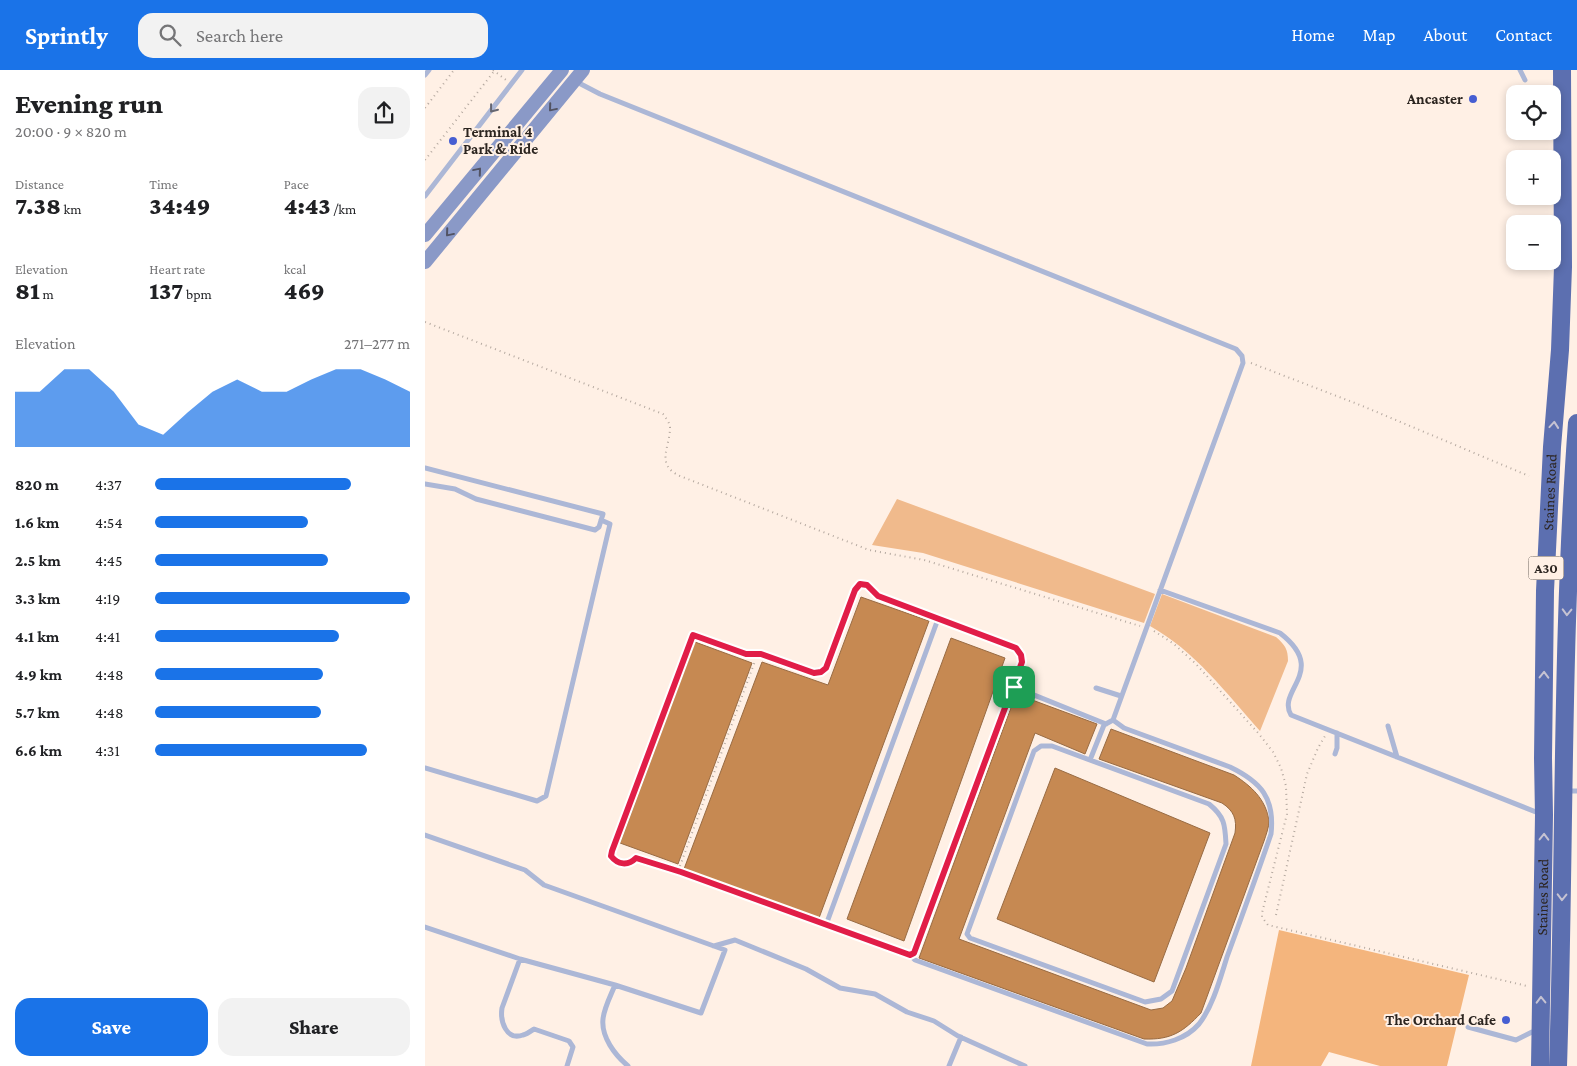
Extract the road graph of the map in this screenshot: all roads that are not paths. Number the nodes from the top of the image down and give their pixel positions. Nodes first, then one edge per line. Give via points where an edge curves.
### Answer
1 (429, 70) edge
2 (522, 70) edge
3 (562, 70) edge
4 (1520, 70) edge
5 (1562, 70) edge
6 (425, 75) edge
7 (579, 75) edge
8 (1525, 80) dead end
9 (425, 196) edge
10 (425, 235) edge
11 (425, 262) edge
12 (1577, 424) edge
13 (425, 469) edge
14 (425, 484) edge
15 (601, 520) junction
16 (1573, 578) edge
17 (1160, 590) junction
18 (938, 619) junction
19 (1014, 687) junction
20 (1096, 688) dead end
21 (1121, 696) junction
22 (1113, 720) junction
23 (1106, 724) junction
24 (1388, 726) dead end
25 (1337, 733) junction
26 (1335, 754) dead end
27 (1397, 758) junction
28 (1090, 760) junction
29 (425, 768) edge
30 (1570, 791) edge
31 (1544, 815) junction
32 (425, 834) edge
33 (826, 925) junction
34 (425, 928) edge
35 (714, 946) junction
36 (910, 955) junction
37 (520, 959) junction
38 (615, 985) junction
39 (1468, 1027) dead end
40 (1541, 1033) junction
41 (961, 1037) junction
42 (567, 1066) edge
43 (628, 1066) edge
44 (949, 1066) edge
45 (1025, 1066) edge
46 (1540, 1066) edge
47 (1558, 1066) edge

1 - 6 lane
2 -> 9 lane
10 -> 3 street
4 - 8 lane
31 -> 5 highway, Staines Road / A30 via 1545,591 1563,266
7 -> 11 street
7 - 17 lane via 600,94 1236,349 1243,361
12 - 16 highway, Staines Road / A30
13 - 15 lane via 603,514
14 - 15 lane via 455,489 476,499 595,530
15 - 29 lane via 610,524 546,796 537,800
16 -> 30 highway, Staines Road / A30
17 - 21 lane
17 - 25 lane via 1280,633 1291,641 1301,659 1301,670 1289,702 1291,715
18 - 19 lane via 1016,648 1022,662
18 - 33 lane
18 - 33 lane via 878,596 867,585 860,584 826,668 814,673 693,635 612,851 615,861 623,864 636,858
19 - 23 lane
19 - 36 lane via 914,953
20 - 21 lane
21 - 22 lane
22 - 23 lane
22 - 36 lane via 1124,728 1244,774 1256,782 1271,808 1271,834 1218,983 1198,1025 1177,1039 1147,1044 915,960
23 - 28 lane
24 - 27 lane
25 - 26 lane
25 - 27 lane
27 - 31 lane
28 - 28 lane via 1209,804 1219,812 1225,826 1226,844 1171,991 1161,999 1145,1002 970,938 967,934 1034,751 1041,746 1053,746
30 -> 47 highway, Staines Road / A30
40 -> 31 highway, Staines Road / A30
32 - 35 lane via 525,870 544,885
33 - 36 lane
34 - 37 lane
35 - 38 lane via 725,950 701,1013
35 - 41 lane via 735,940 806,969 840,988 875,994
37 - 38 lane
37 - 42 lane via 502,1008 502,1025 513,1035 521,1036 534,1029 569,1041 573,1046
38 - 43 lane via 603,1018 604,1032 612,1049
39 - 40 lane via 1516,1040 1532,1032
40 - 46 highway, Staines Road / A30
41 - 44 lane
41 - 45 lane

